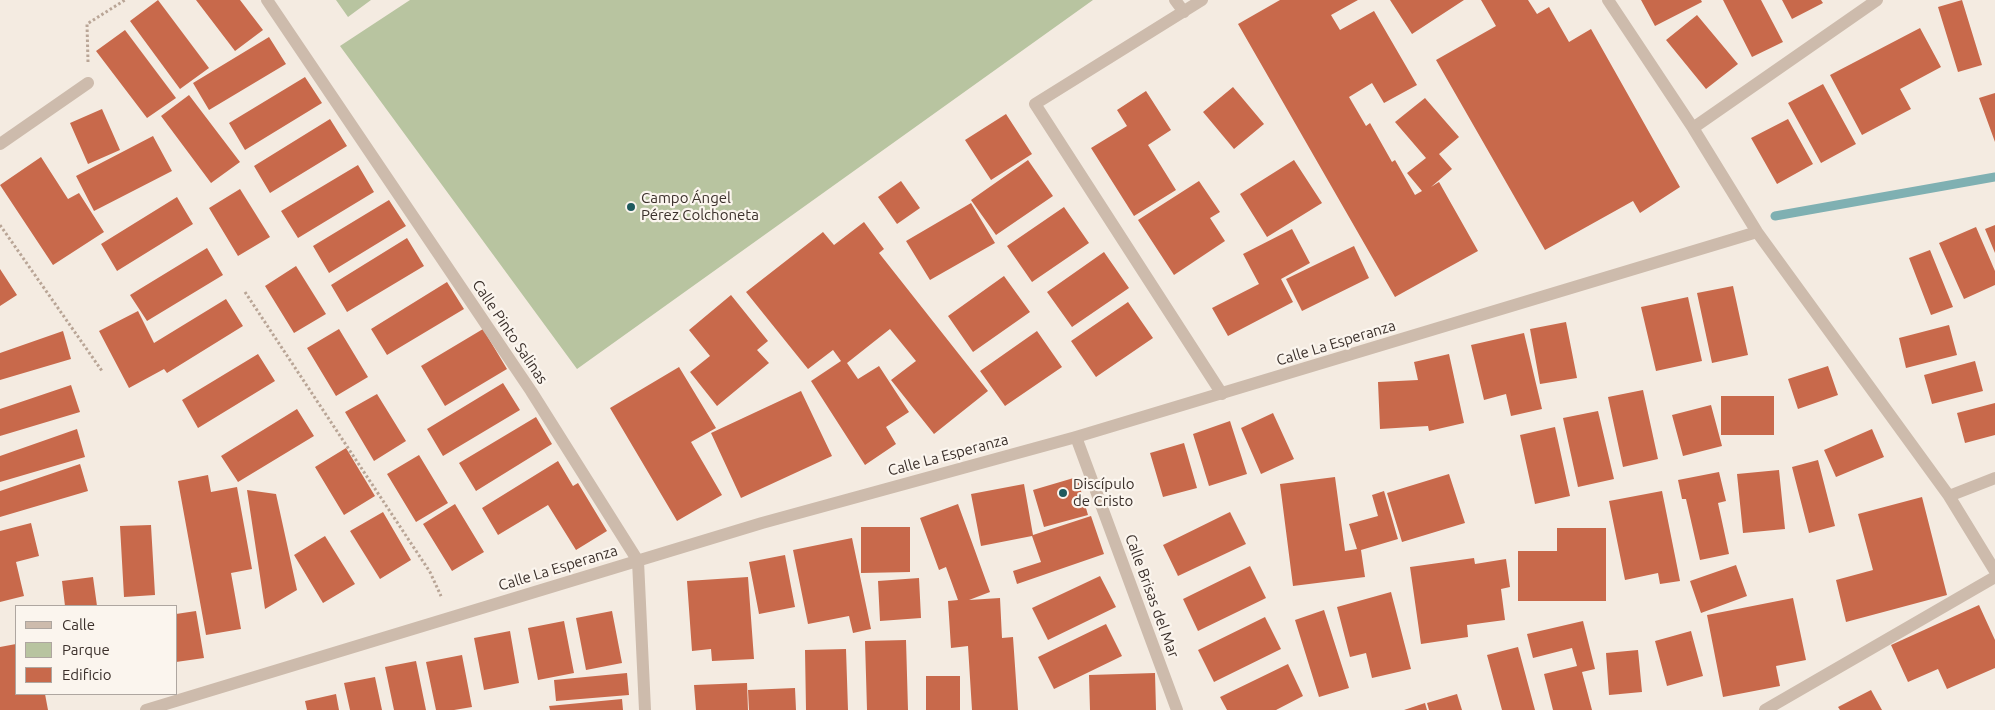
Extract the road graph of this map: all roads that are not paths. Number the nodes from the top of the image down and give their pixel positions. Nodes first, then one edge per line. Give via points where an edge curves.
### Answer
1 (268, 0) edge
2 (1175, 0) edge
3 (1202, 0) edge
4 (1608, 0) edge
5 (1877, 0) edge
6 (1184, 12) junction
7 (88, 83) road end
8 (1693, 128) junction
9 (0, 144) edge
10 (1757, 232) junction
11 (1222, 394) junction
12 (1076, 437) junction
13 (1995, 478) edge
14 (1949, 496) junction
15 (638, 561) junction
16 (1995, 571) edge
17 (1995, 577) edge
18 (146, 710) edge
19 (645, 710) edge
20 (1177, 710) edge
21 (1765, 710) edge

1 - 15 street, Calle Pinto Salinas via 531,391
2 - 6 street
3 - 6 street
4 - 8 street
5 - 8 street
6 - 11 street via 1035,104
7 - 9 street
8 - 10 street
10 - 11 street, Calle La Esperanza
10 - 14 street
11 - 12 street, Calle La Esperanza
12 - 15 street, Calle La Esperanza via 762,523
12 - 20 street, Calle Brisas del Mar
13 - 14 street
14 - 16 street
15 - 18 street, Calle La Esperanza
15 - 19 street, Calle Pinto Salinas
17 - 21 street

